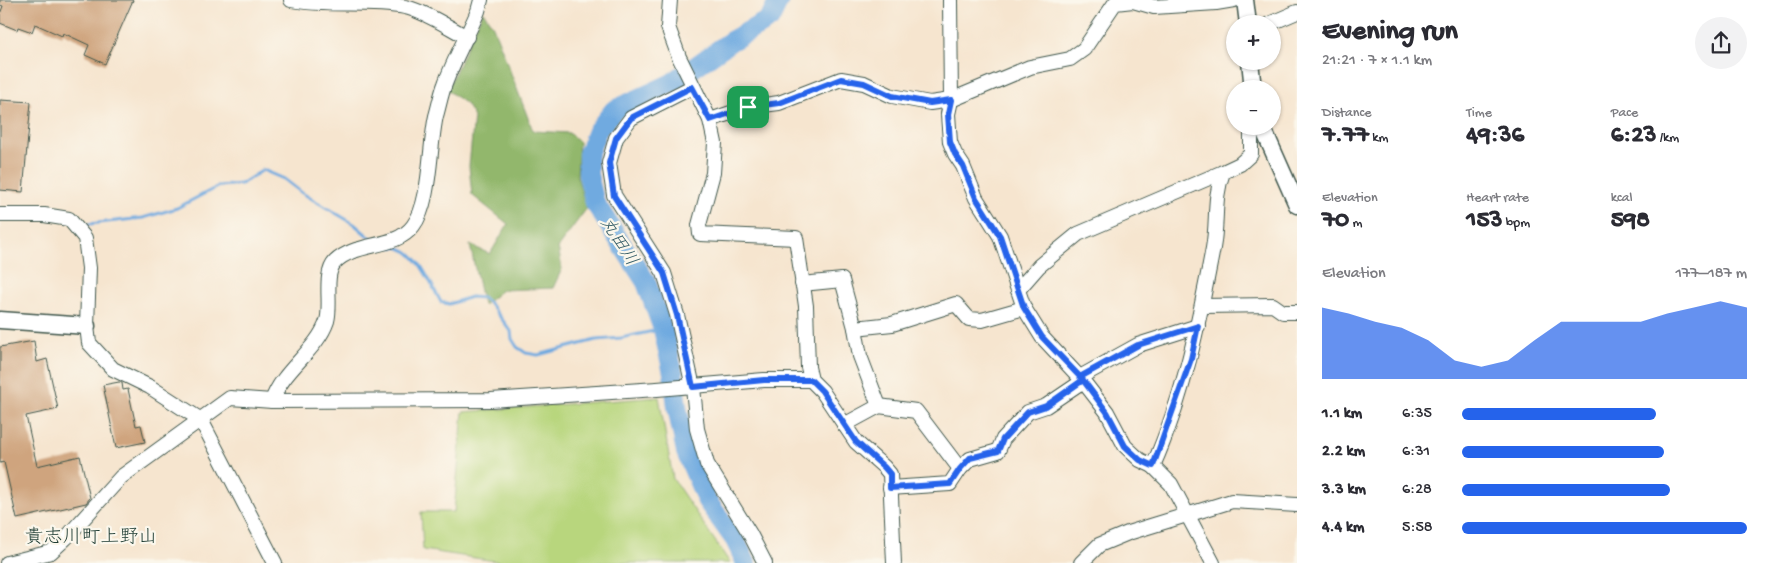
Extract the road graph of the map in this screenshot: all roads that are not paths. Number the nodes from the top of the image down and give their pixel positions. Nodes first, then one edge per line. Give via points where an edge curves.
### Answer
1 (291, 0) edge
2 (480, 0) edge
3 (670, 0) edge
4 (950, 0) edge
5 (1234, 0) edge
6 (1245, 0) edge
7 (1297, 12) edge
8 (1247, 15) edge
9 (1281, 19) edge
10 (467, 37) junction
11 (692, 87) junction
12 (951, 100) junction
13 (710, 120) junction
14 (1251, 135) edge
15 (1266, 135) edge
16 (1223, 172) junction
17 (1297, 204) edge
18 (0, 215) edge
19 (802, 284) junction
20 (1018, 290) junction
21 (1202, 306) junction
22 (1024, 308) junction
23 (1297, 312) edge
24 (0, 320) edge
25 (87, 326) junction
26 (1198, 326) junction
27 (855, 328) junction
28 (1081, 379) junction
29 (811, 380) junction
30 (693, 387) junction
31 (272, 401) junction
32 (879, 406) junction
33 (201, 420) junction
34 (844, 425) junction
35 (1153, 466) junction
36 (960, 469) junction
37 (890, 488) junction
38 (1297, 504) edge
39 (1187, 514) junction
40 (7, 563) edge
41 (274, 563) edge
42 (765, 563) edge
43 (894, 563) edge
44 (1082, 563) edge
45 (1214, 563) edge

1 - 10 street via 404,6 420,11
2 - 10 street
3 - 11 street via 668,27
4 - 12 street
5 - 12 street via 1154,7 1133,1 1115,4 1084,49 1070,59 1030,67
6 - 8 street
7 - 9 street
10 - 31 street via 445,83 436,119 423,210 413,228 399,238 347,253 335,262 329,272 327,320 319,337 276,390
11 - 13 street
11 - 30 street via 631,118 616,138 609,163 614,196 664,273
12 - 13 street via 930,103 892,96 864,83 841,79 779,103 748,107
12 - 20 street via 948,114 950,142 976,198 1000,236
13 - 19 street via 715,161 700,234 796,238
14 - 16 street via 1251,154
15 - 17 street
16 - 20 street via 1078,234 1039,266
16 - 21 street via 1217,188 1214,244
18 - 25 street via 44,215 69,219 85,238 89,268
19 - 27 street via 842,280
19 - 29 street
20 - 22 street
21 - 23 street via 1273,305 1283,312
21 - 26 street
22 - 27 street via 982,320 969,319 956,304 892,324
22 - 28 street via 1042,337
24 - 25 street
25 - 33 street via 90,343 113,369 150,387
26 - 28 street via 1138,345
26 - 35 street via 1191,359
27 - 32 street via 860,356
28 - 35 street via 1107,412 1125,446 1140,460
28 - 36 street via 1046,406 1028,412 1003,439 998,451 970,458
29 - 30 street via 764,380
29 - 34 street
30 - 31 street via 491,400
30 - 42 street via 697,428 707,464
31 - 33 street via 230,398
32 - 34 street
32 - 36 street via 916,411
33 - 40 street via 121,477 51,552
33 - 41 street
34 - 37 street via 856,442 890,474
35 - 39 street via 1171,484
36 - 37 street via 950,484
37 - 43 street
38 - 39 street via 1232,502
39 - 44 street via 1099,545
39 - 45 street

